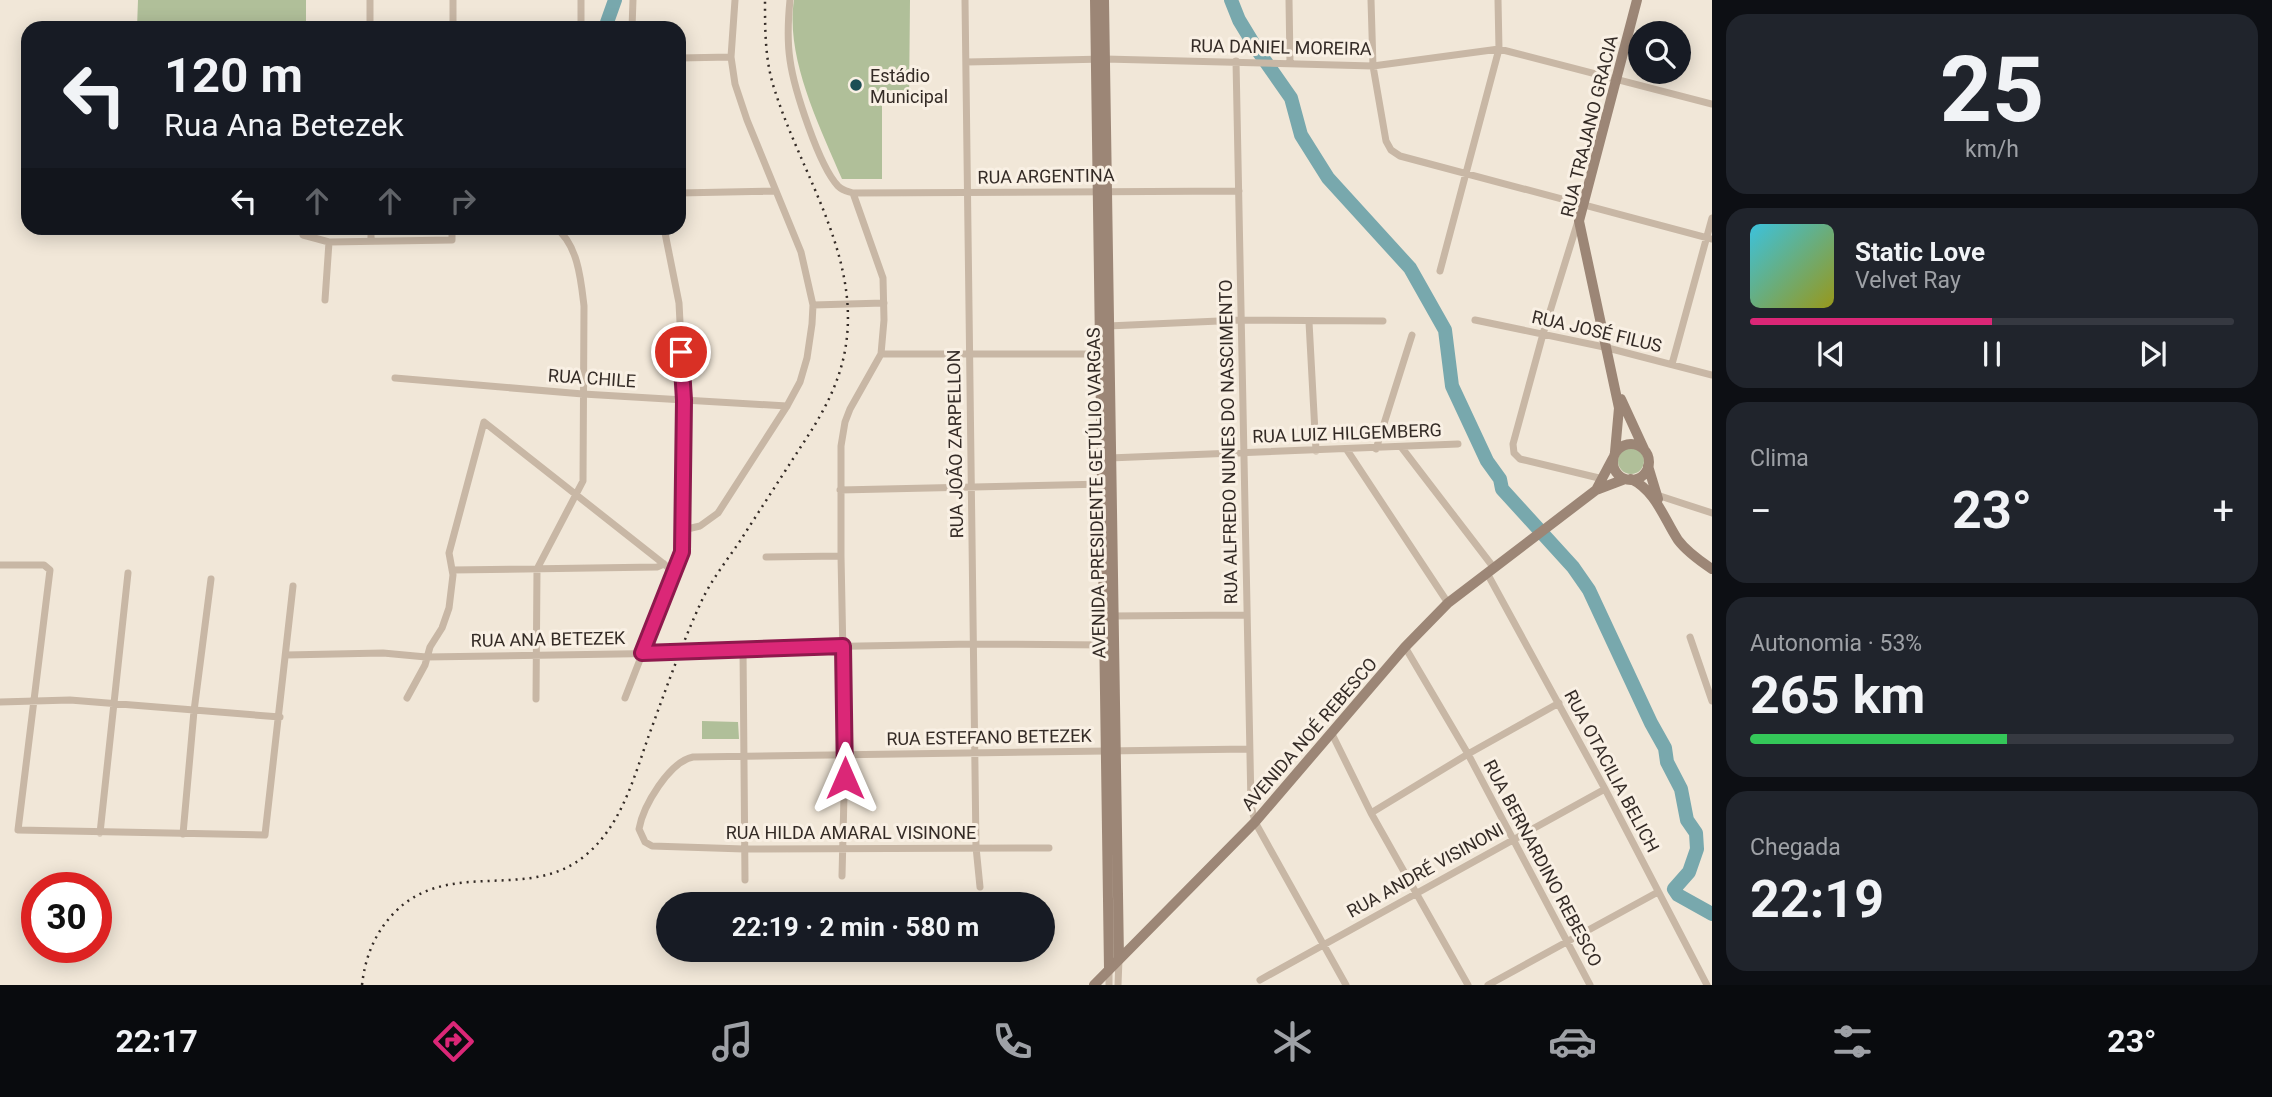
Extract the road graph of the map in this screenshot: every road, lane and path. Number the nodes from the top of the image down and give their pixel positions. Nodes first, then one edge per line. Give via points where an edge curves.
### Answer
1 (370, 0) edge
2 (453, 0) edge
3 (581, 0) edge
4 (632, 0) edge
5 (735, 0) edge
6 (790, 0) edge
7 (965, 0) edge
8 (1095, 0) edge
9 (1104, 0) edge
10 (1289, 0) edge
11 (1371, 0) edge
12 (1498, 0) edge
13 (1637, 0) edge
14 (370, 21) edge
15 (453, 21) edge
16 (581, 21) edge
17 (632, 21) edge
18 (1499, 49) junction
19 (731, 57) junction
20 (686, 58) edge
21 (1100, 59) junction
22 (1236, 61) junction
23 (966, 62) junction
24 (1290, 63) junction
25 (1373, 66) junction
26 (1616, 78) junction
27 (1712, 104) edge
28 (1467, 173) junction
29 (776, 191) junction
30 (1102, 191) junction
31 (1239, 191) junction
32 (967, 192) junction
33 (686, 193) edge
34 (853, 193) junction
35 (1582, 205) junction
36 (1712, 218) edge
37 (1579, 221) junction
38 (303, 235) dead end
39 (371, 235) edge
40 (452, 235) edge
41 (562, 235) edge
42 (665, 235) edge
43 (1709, 238) edge
44 (371, 241) junction
45 (329, 242) junction
46 (1440, 271) dead end
47 (325, 300) dead end
48 (884, 303) junction
49 (813, 305) junction
50 (1241, 320) junction
51 (1475, 320) dead end
52 (1309, 321) junction
53 (1383, 321) dead end
54 (1105, 326) junction
55 (1543, 334) junction
56 (1412, 335) dead end
57 (1604, 346) junction
58 (881, 354) junction
59 (1100, 354) junction
60 (969, 355) junction
61 (1672, 364) junction
62 (1712, 375) edge
63 (395, 378) dead end
64 (1614, 383) junction
65 (583, 394) junction
66 (684, 400) junction
67 (787, 406) junction
68 (1458, 444) dead end
69 (1402, 448) junction
70 (1376, 449) junction
71 (1346, 450) junction
72 (1644, 450) junction
73 (1316, 451) junction
74 (1244, 453) junction
75 (1614, 455) junction
76 (1107, 458) junction
77 (1648, 466) junction
78 (1603, 479) junction
79 (1628, 479) junction
80 (1107, 484) junction
81 (971, 488) junction
82 (840, 490) junction
83 (1596, 491) junction
84 (575, 495) junction
85 (1657, 495) junction
86 (1712, 513) edge
87 (1664, 516) junction
88 (683, 530) junction
89 (841, 556) junction
90 (766, 557) dead end
91 (663, 564) junction
92 (0, 565) edge
93 (537, 569) junction
94 (1712, 569) edge
95 (452, 570) junction
96 (1491, 570) junction
97 (674, 572) junction
98 (128, 573) dead end
99 (211, 579) dead end
100 (293, 586) dead end
101 (1448, 603) junction
102 (1246, 615) junction
103 (1109, 616) junction
104 (1690, 637) dead end
105 (973, 644) junction
106 (1109, 645) junction
107 (843, 646) junction
108 (1405, 647) junction
109 (743, 648) junction
110 (642, 653) junction
111 (286, 655) junction
112 (537, 655) junction
113 (426, 657) junction
114 (407, 698) dead end
115 (625, 698) dead end
116 (536, 699) dead end
117 (1712, 700) edge
118 (32, 701) junction
119 (0, 702) edge
120 (1559, 703) junction
121 (113, 704) junction
122 (194, 711) junction
123 (280, 717) junction
124 (1332, 734) junction
125 (1249, 749) junction
126 (1105, 750) junction
127 (1117, 750) junction
128 (975, 752) junction
129 (1468, 754) junction
130 (845, 755) junction
131 (743, 757) junction
132 (1605, 789) junction
133 (1371, 813) junction
134 (1255, 821) junction
135 (100, 833) junction
136 (183, 834) junction
137 (1513, 838) junction
138 (652, 846) joint
139 (976, 847) junction
140 (844, 848) junction
141 (1049, 848) dead end
142 (744, 849) junction
143 (842, 876) dead end
144 (745, 880) dead end
145 (980, 887) dead end
146 (1658, 891) junction
147 (1416, 894) junction
148 (1567, 941) junction
149 (1324, 945) junction
150 (1119, 959) junction
151 (1109, 969) junction
152 (1260, 980) dead end
153 (1094, 985) edge
154 (1109, 985) edge
155 (1118, 985) edge
156 (1346, 985) edge
157 (1468, 985) edge
158 (1488, 985) edge
159 (1590, 985) edge
160 (1707, 985) edge

1 - 14 street
2 - 15 street
3 - 16 street
4 - 17 street
5 - 19 street
6 - 34 street via 790,62 809,125 828,172 843,190
7 - 23 street, RUA JOÃO ZARPELLON
8 - 21 main road, AVENIDA PRESIDENTE GETÚLIO VARGAS
9 - 21 main road, AVENIDA PRESIDENTE GETÚLIO VARGAS
10 - 24 street
11 - 25 street
12 - 18 street
13 - 26 main road, RUA TRAJANO GRACIA
18 - 25 street, RUA DANIEL MOREIRA
18 - 26 street, RUA DANIEL MOREIRA
18 - 28 street
19 - 20 street
19 - 29 street via 747,120
21 - 22 street, RUA DANIEL MOREIRA
21 - 23 street, RUA DANIEL MOREIRA
21 - 30 main road, AVENIDA PRESIDENTE GETÚLIO VARGAS
22 - 24 street, RUA DANIEL MOREIRA
22 - 31 street, RUA ALFREDO NUNES DO NASCIMENTO
23 - 32 street, RUA JOÃO ZARPELLON
24 - 25 street, RUA DANIEL MOREIRA
25 - 28 street via 1391,150
26 - 27 street, RUA DANIEL MOREIRA
26 - 35 main road, RUA TRAJANO GRACIA
28 - 35 street
28 - 46 street
29 - 33 street
29 - 49 street via 801,252
30 - 31 street, RUA ARGENTINA
30 - 32 street, RUA ARGENTINA
30 - 54 main road, AVENIDA PRESIDENTE GETÚLIO VARGAS
31 - 50 street, RUA ALFREDO NUNES DO NASCIMENTO
32 - 34 street, RUA ARGENTINA
32 - 60 street, RUA JOÃO ZARPELLON
34 - 48 street via 879,265
35 - 37 main road, RUA TRAJANO GRACIA
35 - 43 street
36 - 43 street
37 - 55 street
37 - 57 main road, RUA TRAJANO GRACIA
38 - 45 street
39 - 44 street
40 - 44 street via 452,240
41 - 65 street via 581,277
42 - 66 street via 679,303
43 - 61 street
44 - 45 street
45 - 47 street
48 - 49 street
48 - 58 street
49 - 67 street via 807,358
50 - 52 street
50 - 54 street
50 - 74 street, RUA ALFREDO NUNES DO NASCIMENTO
51 - 55 street, RUA JOSÉ FILUS
52 - 53 street
52 - 73 street
54 - 59 main road, AVENIDA PRESIDENTE GETÚLIO VARGAS
54 - 76 main road, AVENIDA PRESIDENTE GETÚLIO VARGAS
55 - 57 street, RUA JOSÉ FILUS
55 - 78 street via 1514,453 1520,459
56 - 70 street
57 - 61 street, RUA JOSÉ FILUS
57 - 64 main road, RUA TRAJANO GRACIA
58 - 60 street
58 - 82 street via 845,422
59 - 60 street
59 - 76 main road, AVENIDA PRESIDENTE GETÚLIO VARGAS
60 - 81 street, RUA JOÃO ZARPELLON
61 - 62 street, RUA JOSÉ FILUS
63 - 65 street, RUA CHILE
64 - 72 main road, RUA TRAJANO GRACIA
64 - 75 main road, RUA TRAJANO GRACIA via 1619,408
65 - 66 street, RUA CHILE
65 - 84 street via 583,481
66 - 67 street, RUA CHILE
66 - 88 street
67 - 88 street via 718,513 700,526
68 - 69 street, RUA LUIZ HILGEMBERG
69 - 70 street, RUA LUIZ HILGEMBERG
69 - 96 street, RUA OTACILIA BELICH
70 - 71 street, RUA LUIZ HILGEMBERG
71 - 73 street, RUA LUIZ HILGEMBERG
71 - 101 street
72 - 75 main road via 1629,444
72 - 77 main road
73 - 74 street, RUA LUIZ HILGEMBERG
74 - 76 street, RUA LUIZ HILGEMBERG
74 - 102 street, RUA ALFREDO NUNES DO NASCIMENTO
75 - 78 main road
75 - 79 main road via 1614,468
76 - 80 main road, AVENIDA PRESIDENTE GETÚLIO VARGAS
77 - 79 main road via 1642,475
77 - 85 main road
78 - 83 main road
79 - 83 main road
79 - 87 main road via 1647,489
80 - 81 street
80 - 103 main road, AVENIDA PRESIDENTE GETÚLIO VARGAS
81 - 82 street
81 - 105 street, RUA JOÃO ZARPELLON
82 - 89 street
83 - 96 main road, AVENIDA NOÉ REBESCO
84 - 91 street
84 - 93 street
84 - 95 street via 484,422 449,553
85 - 86 street
85 - 87 main road
87 - 94 main road via 1688,552
88 - 97 street via 682,552
89 - 90 street
89 - 107 street
91 - 93 street
91 - 97 street
92 - 118 street via 44,565 50,570
93 - 95 street
93 - 112 street
95 - 113 street via 449,608
96 - 101 main road, AVENIDA NOÉ REBESCO
96 - 120 street, RUA OTACILIA BELICH
97 - 110 street
98 - 121 street
99 - 122 street
100 - 111 street
101 - 108 main road, AVENIDA NOÉ REBESCO
102 - 103 street
102 - 125 street, RUA ALFREDO NUNES DO NASCIMENTO
103 - 106 main road, AVENIDA PRESIDENTE GETÚLIO VARGAS
104 - 117 street
105 - 106 street, RUA ANA BETEZEK
105 - 107 street, RUA ANA BETEZEK
105 - 128 street, RUA JOÃO ZARPELLON
106 - 126 main road, AVENIDA PRESIDENTE GETÚLIO VARGAS
106 - 127 main road, AVENIDA PRESIDENTE GETÚLIO VARGAS
107 - 109 street, RUA ANA BETEZEK
107 - 130 street
108 - 124 main road, AVENIDA NOÉ REBESCO
108 - 129 street, RUA BERNARDINO REBESCO
109 - 110 street, RUA ANA BETEZEK
109 - 131 street
110 - 112 street, RUA ANA BETEZEK
110 - 115 street
111 - 113 street, RUA ANA BETEZEK
111 - 123 street
112 - 113 street, RUA ANA BETEZEK
112 - 116 street
113 - 114 street
118 - 119 street
118 - 121 street
118 - 135 street via 18,830
120 - 129 street
120 - 132 street, RUA OTACILIA BELICH
121 - 122 street
121 - 135 street
122 - 123 street
122 - 136 street
123 - 136 street via 265,835
124 - 133 street
124 - 134 main road, AVENIDA NOÉ REBESCO
125 - 127 street, RUA ESTEFANO BETEZEK
125 - 134 street, RUA ALFREDO NUNES DO NASCIMENTO
126 - 127 street, RUA ESTEFANO BETEZEK
126 - 128 street, RUA ESTEFANO BETEZEK
126 - 151 main road, AVENIDA PRESIDENTE GETÚLIO VARGAS
127 - 150 main road, AVENIDA PRESIDENTE GETÚLIO VARGAS
128 - 130 street, RUA ESTEFANO BETEZEK
128 - 139 street, RUA JOÃO ZARPELLON
129 - 133 street
129 - 137 street, RUA BERNARDINO REBESCO
130 - 131 street, RUA ESTEFANO BETEZEK
130 - 140 street
131 - 138 street, RUA ESTEFANO BETEZEK via 693,757 679,762 643,814 639,829
131 - 142 street
132 - 137 street, RUA ANDRÉ VISINONI
132 - 146 street, RUA OTACILIA BELICH
133 - 147 street
134 - 149 street
134 - 150 main road, AVENIDA NOÉ REBESCO
135 - 136 street
137 - 147 street, RUA ANDRÉ VISINONI
137 - 148 street, RUA BERNARDINO REBESCO
138 - 142 street, RUA HILDA AMARAL VISINONE
139 - 140 street, RUA HILDA AMARAL VISINONE
139 - 141 street, RUA HILDA AMARAL VISINONE
139 - 145 street, RUA JOÃO ZARPELLON
140 - 142 street, RUA HILDA AMARAL VISINONE
140 - 143 street
142 - 144 street
146 - 148 street
146 - 160 street, RUA OTACILIA BELICH
147 - 149 street, RUA ANDRÉ VISINONI
147 - 157 street
148 - 158 street
148 - 159 street, RUA BERNARDINO REBESCO
149 - 152 street, RUA ANDRÉ VISINONI
149 - 156 street
150 - 151 main road, AVENIDA NOÉ REBESCO
150 - 155 street, AVENIDA PRESIDENTE GETÚLIO VARGAS
151 - 153 main road, AVENIDA NOÉ REBESCO
151 - 154 street, AVENIDA PRESIDENTE GETÚLIO VARGAS

